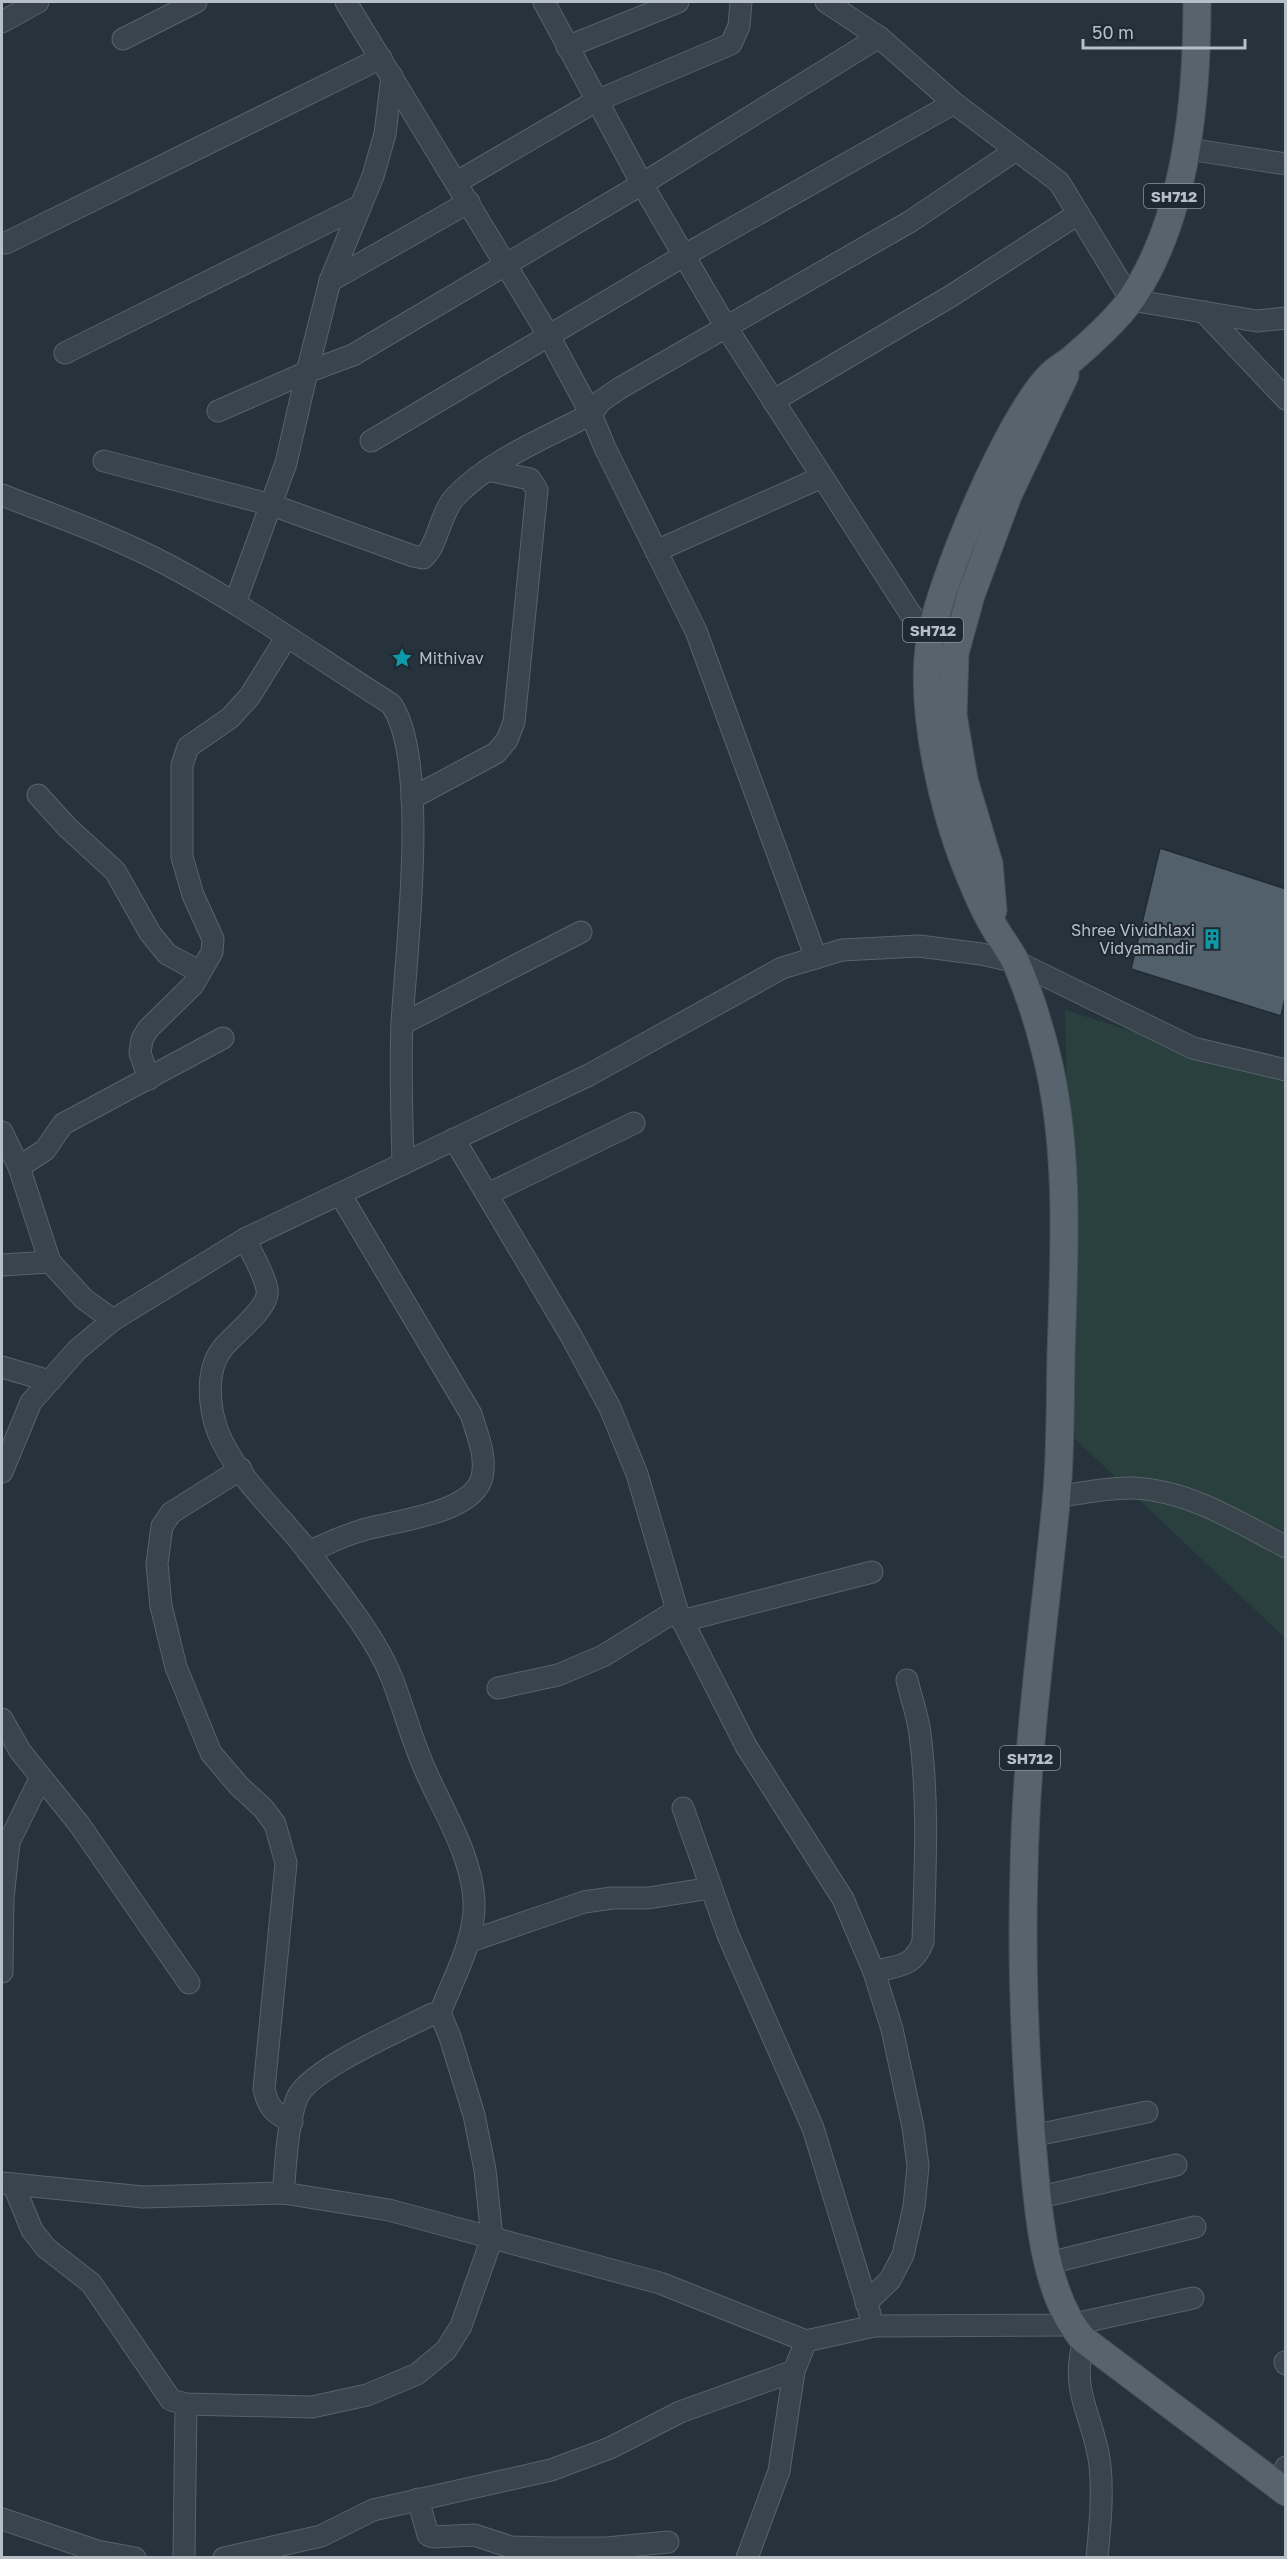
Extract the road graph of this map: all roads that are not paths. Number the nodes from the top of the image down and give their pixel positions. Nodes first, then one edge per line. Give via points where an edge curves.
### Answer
1 (38, 2) edge
2 (196, 2) edge
3 (346, 2) edge
4 (544, 2) edge
5 (678, 2) edge
6 (741, 2) edge
7 (826, 2) edge
8 (1197, 2) edge
9 (2, 22) edge
10 (879, 37) junction
11 (123, 39) dead end
12 (567, 47) junction
13 (386, 67) junction
14 (596, 101) junction
15 (954, 103) junction
16 (1188, 149) junction
17 (1016, 150) junction
18 (1286, 164) edge
19 (457, 182) junction
20 (642, 184) junction
21 (469, 202) junction
22 (360, 206) junction
23 (1078, 214) junction
24 (6, 243) dead end
25 (685, 255) junction
26 (506, 264) junction
27 (330, 281) junction
28 (1131, 300) junction
29 (1204, 312) junction
30 (1286, 318) edge
31 (726, 327) junction
32 (549, 336) junction
33 (65, 353) dead end
34 (1071, 360) junction
35 (307, 372) junction
36 (1277, 380) edge
37 (1286, 399) edge
38 (773, 401) junction
39 (218, 411) dead end
40 (591, 414) junction
41 (371, 441) dead end
42 (104, 460) dead end
43 (487, 470) junction
44 (822, 477) junction
45 (2, 495) edge
46 (272, 505) junction
47 (656, 551) junction
48 (235, 603) junction
49 (286, 638) junction
50 (930, 638) junction
51 (956, 652) junction
52 (38, 795) dead end
53 (412, 798) junction
54 (994, 927) junction
55 (581, 932) dead end
56 (816, 958) junction
57 (1017, 962) junction
58 (200, 972) junction
59 (402, 1024) junction
60 (223, 1038) dead end
61 (1286, 1070) edge
62 (149, 1079) junction
63 (634, 1123) dead end
64 (2, 1132) edge
65 (454, 1139) junction
66 (10, 1157) edge
67 (403, 1164) junction
68 (340, 1194) junction
69 (488, 1194) junction
70 (245, 1239) junction
71 (50, 1262) junction
72 (2, 1265) edge
73 (113, 1320) junction
74 (2, 1367) edge
75 (50, 1381) junction
76 (241, 1469) junction
77 (2, 1472) edge
78 (1057, 1497) junction
79 (1286, 1547) edge
80 (308, 1552) junction
81 (872, 1572) dead end
82 (680, 1615) junction
83 (907, 1680) dead end
84 (498, 1688) dead end
85 (2, 1719) edge
86 (40, 1779) junction
87 (683, 1808) dead end
88 (711, 1888) junction
89 (468, 1942) junction
90 (2, 1972) edge
91 (874, 1972) junction
92 (189, 1983) dead end
93 (440, 2013) junction
94 (1147, 2112) dead end
95 (292, 2122) junction
96 (1032, 2136) junction
97 (1176, 2165) dead end
98 (7, 2184) edge
99 (283, 2193) junction
100 (1037, 2198) junction
101 (1196, 2227) dead end
102 (492, 2238) junction
103 (1049, 2263) junction
104 (1193, 2298) dead end
105 (866, 2303) junction
106 (874, 2326) junction
107 (1077, 2333) junction
108 (806, 2341) junction
109 (794, 2371) junction
110 (186, 2404) junction
111 (1282, 2482) edge
112 (418, 2499) junction
113 (2, 2519) edge
114 (668, 2542) dead end
115 (135, 2558) edge
116 (184, 2558) edge
117 (224, 2558) edge
118 (747, 2558) edge
119 (1097, 2558) edge

1 - 9 street
2 - 11 street
3 - 13 street
4 - 12 street
5 - 12 street
6 - 14 street via 740,26 731,44
7 - 10 street
8 - 16 main road, SH712
10 - 15 street
10 - 20 street
12 - 14 street
13 - 19 street
13 - 22 street via 385,134
13 - 24 street
14 - 19 street
14 - 20 street
15 - 17 street
15 - 25 street
16 - 18 street
16 - 28 main road, SH712 via 1162,238
17 - 23 street via 1059,182
17 - 31 street via 911,221
19 - 21 street
20 - 25 street
20 - 26 street
21 - 26 street
21 - 27 street
22 - 27 street
22 - 33 street
23 - 28 street
23 - 38 street via 951,296
25 - 31 street
25 - 32 street
26 - 32 street
26 - 35 street via 352,355
27 - 35 street
28 - 29 street
28 - 34 main road, SH712
29 - 30 street via 1257,321
29 - 36 street
31 - 38 street
31 - 40 street via 620,388
32 - 40 street
32 - 41 street
34 - 50 main road, SH712 via 1050,375 1004,449 969,524
34 - 51 main road, SH712 via 1008,495 971,595
35 - 39 street
35 - 46 street
36 - 37 street
38 - 44 street
40 - 43 street
40 - 47 street
42 - 46 street
43 - 46 street via 454,498 441,519 429,553 423,558
43 - 53 street via 530,479 537,490 514,722 496,753
44 - 47 street
44 - 50 street via 910,614
45 - 48 street via 99,533 168,565
46 - 48 street
47 - 56 street via 696,630
48 - 49 street
49 - 53 street via 391,704 404,732
49 - 58 street via 250,696 230,718 188,747 182,765 182,857 193,895 213,939 213,952
50 - 51 street
50 - 54 main road, SH712 via 928,714 944,793 969,876
51 - 54 main road, SH712 via 953,715 964,780 989,864
52 - 58 street via 115,871 150,933 167,954
53 - 59 street
54 - 57 main road, SH712
55 - 59 street
56 - 57 street via 842,950 919,946
56 - 65 street via 782,968 589,1074
57 - 61 street via 1192,1048
57 - 78 main road, SH712 via 1045,1048 1059,1142 1064,1229
58 - 62 street via 193,985 142,1039 140,1053
59 - 67 street
60 - 62 street
62 - 66 street via 63,1124 45,1150
63 - 69 street
64 - 66 street
65 - 67 street
65 - 69 street
66 - 71 street
67 - 68 street
68 - 70 street
68 - 80 street via 471,1414 483,1449 482,1478 472,1492 446,1510 360,1531
69 - 82 street via 610,1408 638,1474
70 - 73 street
70 - 76 street via 267,1289 266,1303 220,1350 210,1377 212,1412 218,1431
71 - 72 street
71 - 73 street via 84,1299
73 - 75 street via 77,1350
74 - 75 street
75 - 77 street via 31,1402
76 - 80 street
76 - 95 street via 171,1513 162,1526 157,1564 161,1606 176,1667 211,1753 275,1824 286,1863 264,2089 267,2104 276,2115
78 - 79 street via 1110,1488 1137,1488 1179,1496 1220,1512
78 - 96 main road, SH712 via 1034,1703 1024,1868 1024,2030
80 - 89 street via 356,1617 391,1674 419,1756 469,1868 474,1903
81 - 82 street
82 - 84 street via 558,1675
82 - 91 street via 746,1746 843,1899
83 - 91 street via 920,1733 922,1765 926,1844 923,1942 917,1957
85 - 86 street
86 - 90 street via 9,1842
86 - 92 street via 79,1824
87 - 88 street
88 - 89 street via 648,1898 584,1902
88 - 105 street via 813,2128
89 - 93 street
91 - 105 street via 892,2029 918,2166 914,2208 903,2255 890,2280
93 - 95 street via 315,2076 297,2098
93 - 102 street via 474,2115
94 - 96 street
95 - 99 street
96 - 100 main road, SH712
97 - 100 street
98 - 99 street via 142,2198
98 - 110 street via 46,2248 91,2283 171,2400
99 - 102 street via 389,2210
100 - 103 main road, SH712
101 - 103 street
102 - 108 street via 660,2283
102 - 110 street via 461,2326 446,2350 417,2374 367,2395 312,2407
103 - 107 main road, SH712
104 - 107 street
105 - 106 street
106 - 107 street
106 - 108 street
107 - 111 main road
107 - 119 street via 1078,2380 1100,2464 1102,2501
108 - 109 street
109 - 112 street via 680,2412 610,2448 551,2470
109 - 118 street via 779,2471
110 - 116 street
112 - 114 street via 428,2535 433,2537 474,2535 512,2547 548,2548
112 - 117 street via 373,2510 321,2536
113 - 115 street via 97,2551

